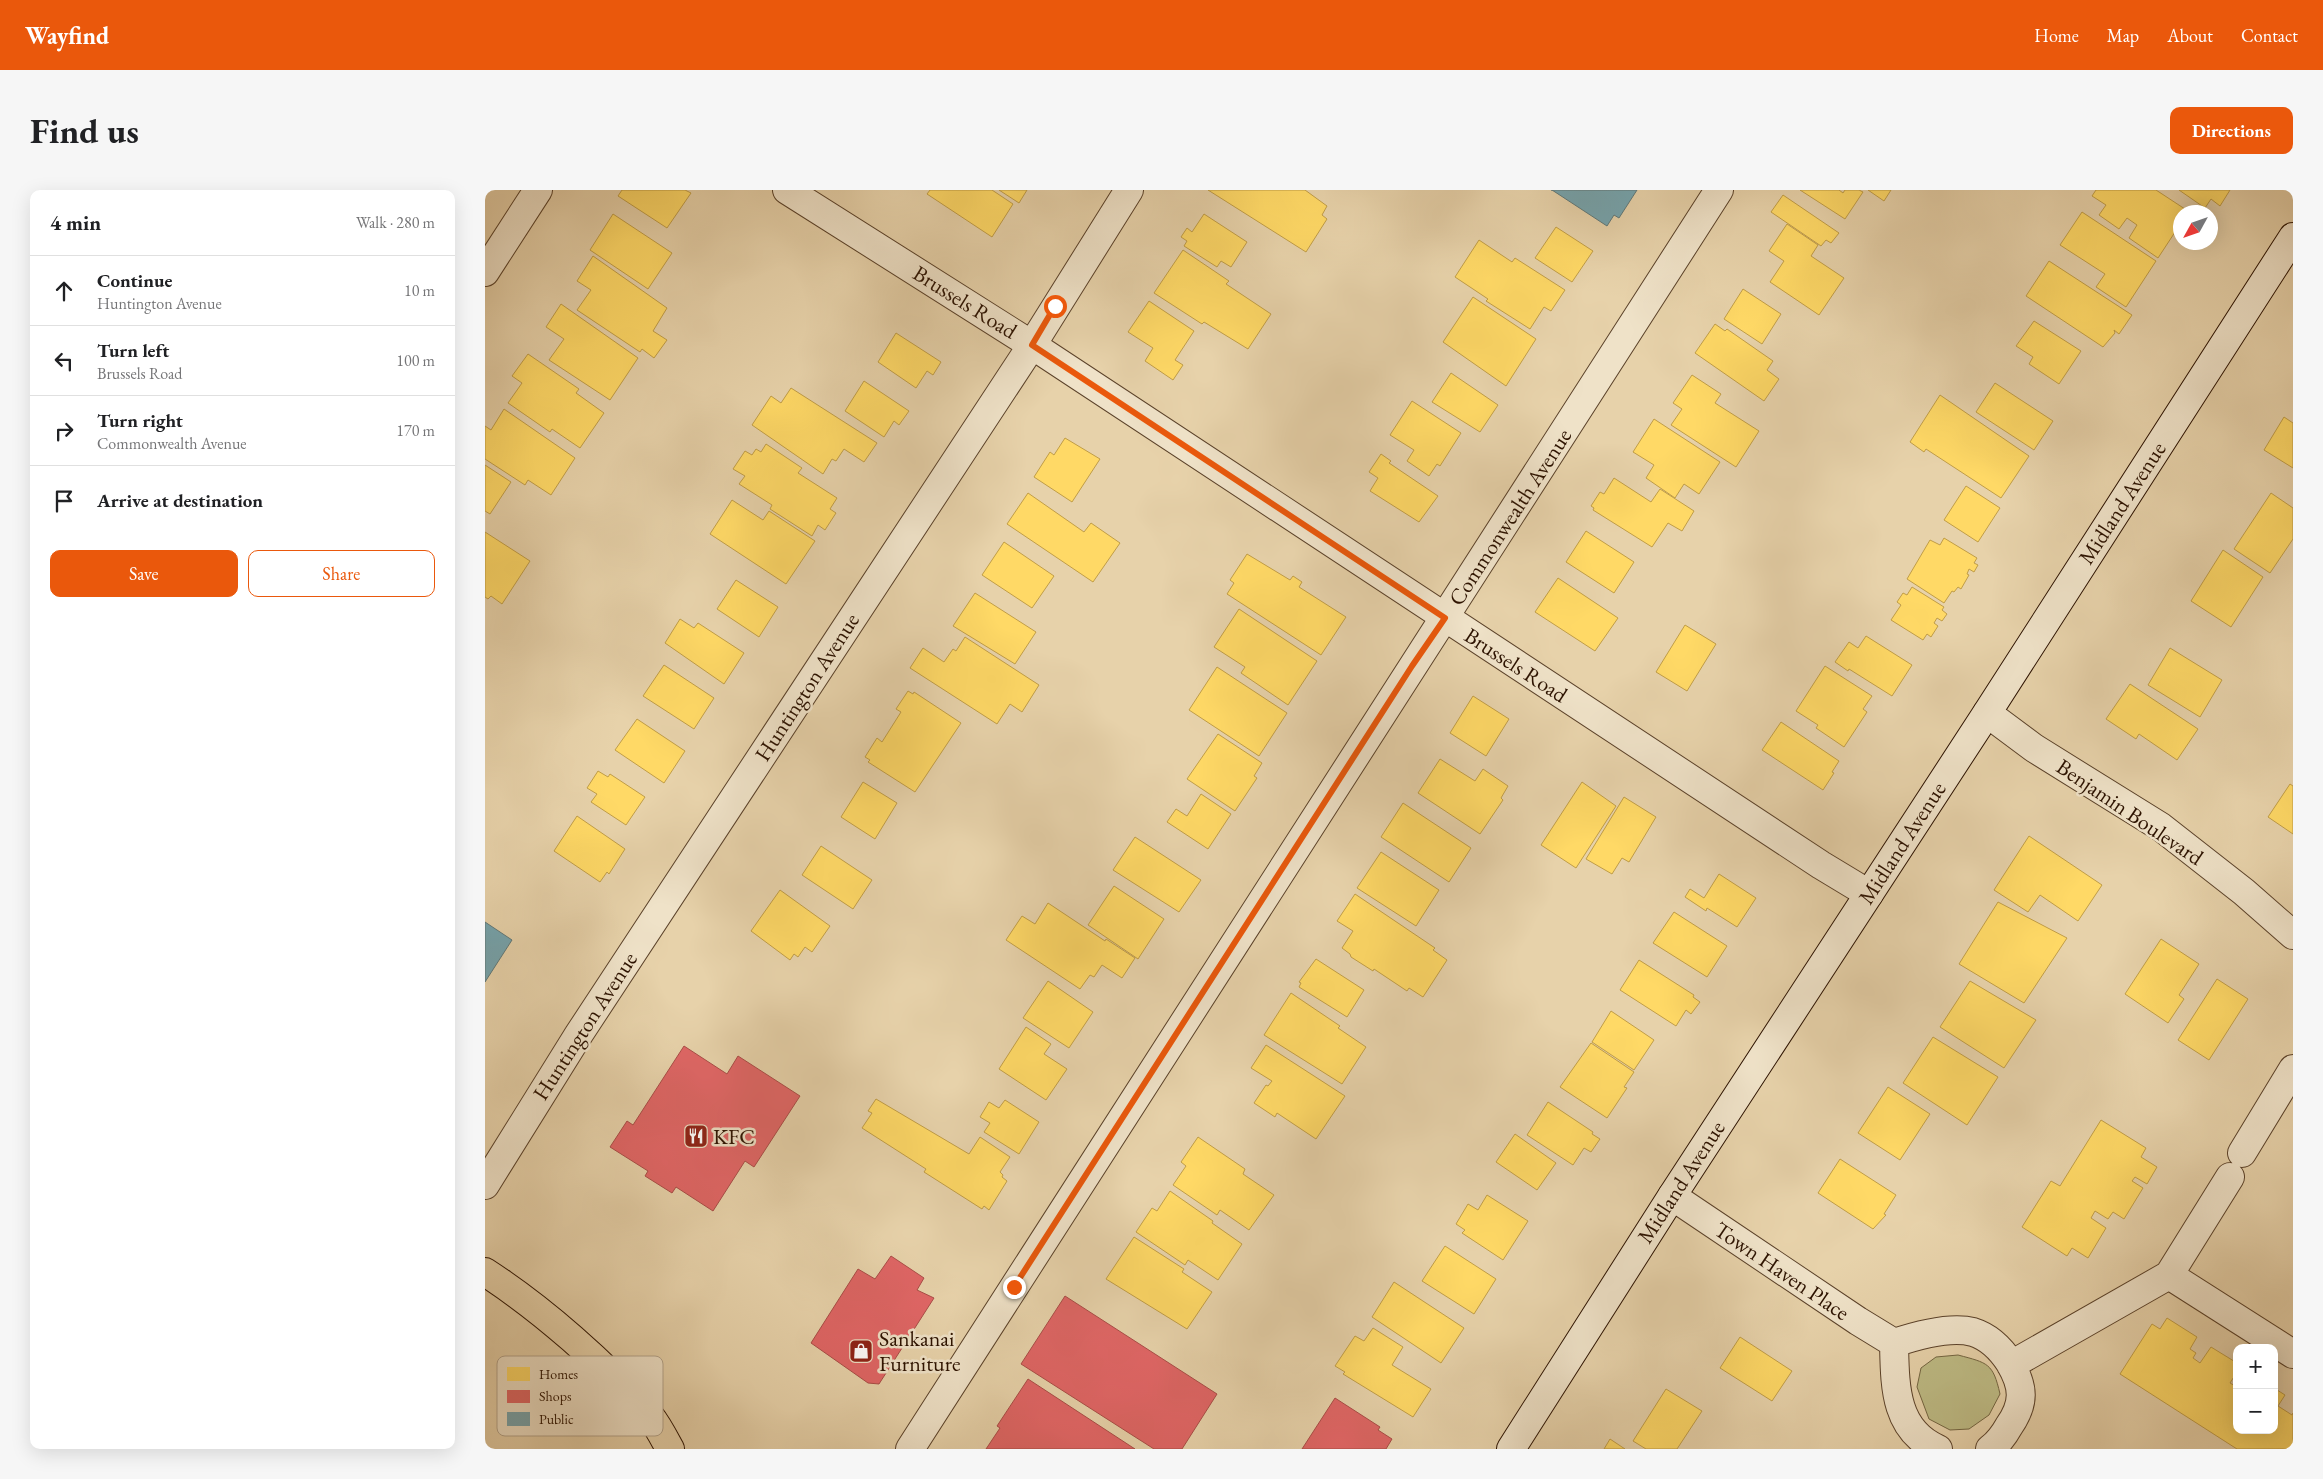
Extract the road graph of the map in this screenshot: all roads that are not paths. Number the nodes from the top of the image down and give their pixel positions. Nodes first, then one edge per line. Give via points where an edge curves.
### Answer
1 (538, 190) edge
2 (787, 190) edge
3 (1129, 190) edge
4 (1719, 190) edge
5 (2293, 237) edge
6 (485, 272) edge
7 (1032, 345) junction
8 (1445, 618) junction
9 (1987, 713) junction
10 (1869, 894) junction
11 (2293, 934) edge
12 (2293, 1069) edge
13 (2242, 1153) dead end
14 (2230, 1177) dead end
15 (485, 1185) edge
16 (1672, 1196) junction
17 (485, 1272) edge
18 (2169, 1275) junction
19 (1894, 1343) junction
20 (2293, 1354) edge
21 (591, 1356) edge
22 (2011, 1365) junction
23 (662, 1436) edge
24 (670, 1449) edge
25 (909, 1449) edge
26 (1511, 1449) edge
27 (1938, 1449) edge
28 (1990, 1449) edge

1 - 6 street
2 - 7 street, Brussels Road
3 - 7 street, Huntington Avenue
4 - 8 street, Commonwealth Avenue
5 - 9 street, Midland Avenue
7 - 8 street, Brussels Road
7 - 15 street, Huntington Avenue via 579,1034
8 - 10 street, Brussels Road
8 - 25 street, Commonwealth Avenue
9 - 10 street, Midland Avenue
9 - 11 street, Benjamin Boulevard via 2034,748 2161,827
10 - 16 street, Midland Avenue
12 - 13 street
14 - 18 street
16 - 19 street, Town Haven Place
16 - 26 street, Midland Avenue
17 - 21 main road via 508,1287
18 - 20 street
18 - 22 street
19 - 22 street via 1919,1335 1972,1332 2003,1351
19 - 27 street via 1900,1407 1911,1428 1925,1444
22 - 28 street via 2019,1378 2020,1408 2002,1437
23 - 24 main road

